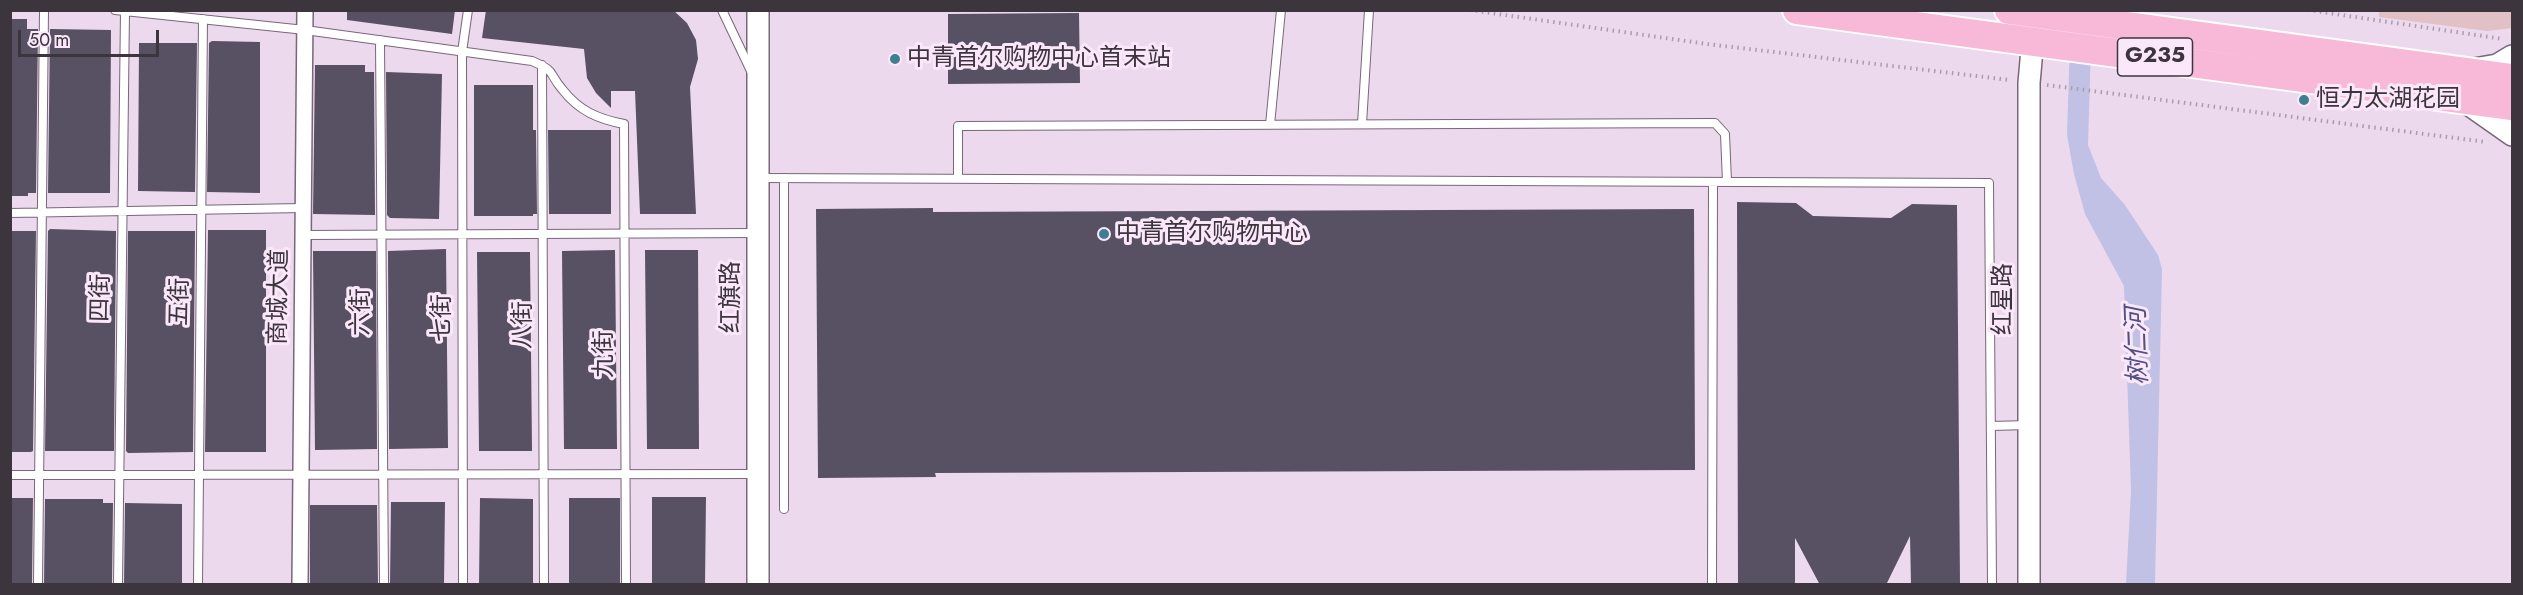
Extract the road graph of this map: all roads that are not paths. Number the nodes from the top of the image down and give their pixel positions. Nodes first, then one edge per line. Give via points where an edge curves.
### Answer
1 (44, 10) edge
2 (305, 10) edge
3 (468, 10) edge
4 (722, 10) edge
5 (758, 10) edge
6 (1281, 10) edge
7 (1369, 10) edge
8 (1797, 10) edge
9 (118, 11) edge
10 (203, 19) junction
11 (2026, 22) edge
12 (305, 30) junction
13 (380, 40) junction
14 (462, 52) junction
15 (2512, 56) edge
16 (542, 65) junction
17 (2512, 78) edge
18 (758, 85) junction
19 (2460, 85) junction
20 (2512, 106) edge
21 (1362, 124) junction
22 (1270, 125) junction
23 (2503, 139) edge
24 (758, 178) junction
25 (784, 178) junction
26 (958, 179) junction
27 (1713, 182) junction
28 (1727, 182) junction
29 (303, 208) junction
30 (201, 210) junction
31 (123, 211) junction
32 (10, 213) edge
33 (42, 213) junction
34 (758, 233) junction
35 (543, 234) junction
36 (624, 234) junction
37 (381, 235) junction
38 (462, 235) junction
39 (303, 236) junction
40 (2029, 425) junction
41 (1991, 426) junction
42 (198, 474) junction
43 (383, 474) junction
44 (463, 474) junction
45 (544, 474) junction
46 (625, 474) junction
47 (758, 474) junction
48 (10, 475) edge
49 (40, 475) junction
50 (120, 475) junction
51 (301, 475) junction
52 (784, 509) dead end
53 (39, 585) edge
54 (118, 585) edge
55 (198, 585) edge
56 (300, 585) edge
57 (384, 585) edge
58 (463, 585) edge
59 (544, 585) edge
60 (626, 585) edge
61 (758, 585) edge
62 (1712, 585) edge
63 (1992, 585) edge
64 (2029, 585) edge

1 - 33 lane
2 - 12 street, 商城大道
3 - 14 lane, 七街
4 - 18 lane
5 - 18 street, 红旗路
6 - 22 lane
7 - 21 lane
8 - 11 highway, G235
9 - 10 lane
9 - 31 lane, 四街
10 - 12 lane
10 - 30 lane, 五街
11 - 19 highway, G235
11 - 19 highway, G235 via 2143,29
11 - 40 street, 红星路
12 - 13 lane
12 - 29 street, 商城大道
13 - 14 lane
13 - 37 lane, 六街
14 - 16 lane
14 - 38 lane, 七街
15 - 19 street
16 - 35 lane, 八街
16 - 36 lane, 九街 via 551,69 560,87 582,109 601,119 624,124
17 - 19 highway, G235
18 - 24 street, 红旗路
19 - 20 highway, G235
19 - 23 street
21 - 22 lane
21 - 28 lane via 1715,123 1725,134
22 - 26 lane via 958,126
24 - 25 lane
24 - 34 street, 红旗路
25 - 26 lane
25 - 52 lane
26 - 27 lane
27 - 28 lane
27 - 62 lane
28 - 41 lane via 1989,183
29 - 30 lane
29 - 39 street, 商城大道
30 - 31 lane
30 - 42 lane, 五街
31 - 33 lane
31 - 50 lane, 四街
32 - 33 lane
33 - 49 lane
34 - 36 lane
34 - 47 street, 红旗路
35 - 36 lane
35 - 38 lane
35 - 45 lane, 八街
36 - 46 lane, 九街
37 - 38 lane
37 - 39 lane
37 - 43 lane, 六街
38 - 44 lane, 七街
39 - 51 street, 商城大道
40 - 41 lane
40 - 64 street, 红星路
41 - 63 lane
42 - 50 lane
42 - 51 lane
42 - 55 lane, 五街
43 - 44 lane
43 - 51 lane
43 - 57 lane, 六街
44 - 45 lane
44 - 58 lane, 七街
45 - 46 lane
45 - 59 lane, 八街
46 - 47 lane
46 - 60 lane, 九街
47 - 61 street, 红旗路
48 - 49 lane
49 - 50 lane
49 - 53 lane
50 - 54 lane, 四街
51 - 56 street, 商城大道

